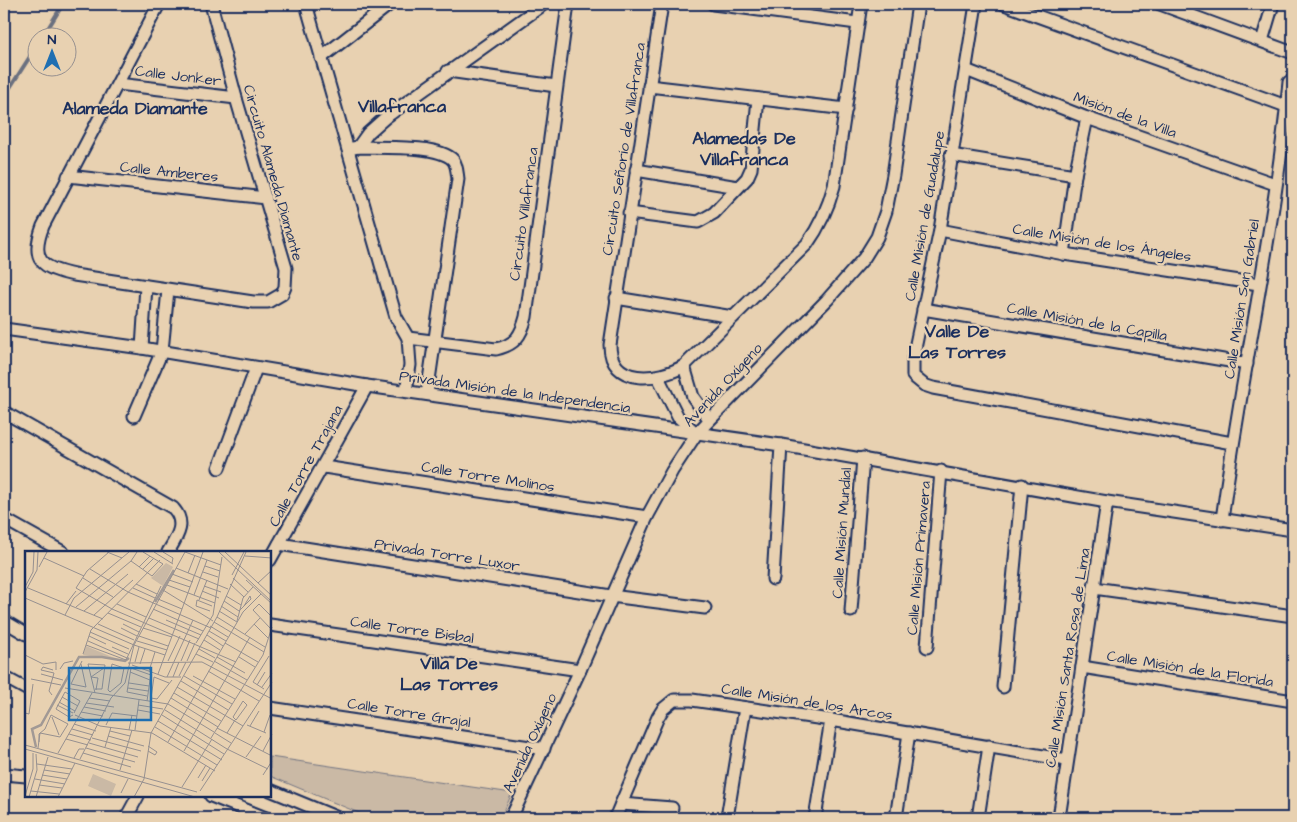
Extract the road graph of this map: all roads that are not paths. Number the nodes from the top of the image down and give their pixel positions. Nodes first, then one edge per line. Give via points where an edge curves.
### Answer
1 (159, 4) edge
2 (211, 4) edge
3 (306, 4) edge
4 (390, 4) edge
5 (544, 4) edge
6 (568, 4) edge
7 (662, 4) edge
8 (713, 4) edge
9 (861, 4) edge
10 (918, 4) edge
11 (976, 4) edge
12 (1004, 4) edge
13 (1160, 4) edge
14 (1273, 4) edge
15 (1185, 8) edge
16 (857, 23) junction
17 (1262, 41) junction
18 (1293, 53) edge
19 (321, 58) junction
20 (966, 70) junction
21 (448, 71) junction
22 (1289, 82) dead end
23 (118, 84) junction
24 (556, 86) junction
25 (649, 86) junction
26 (236, 98) junction
27 (758, 99) junction
28 (1286, 106) junction
29 (846, 109) junction
30 (1087, 118) junction
31 (353, 148) junction
32 (951, 155) junction
33 (636, 170) junction
34 (1075, 175) junction
35 (68, 176) junction
36 (1275, 184) junction
37 (738, 187) junction
38 (266, 198) junction
39 (630, 213) junction
40 (940, 230) junction
41 (1064, 254) junction
42 (1259, 284) junction
43 (146, 286) junction
44 (168, 290) junction
45 (616, 298) junction
46 (923, 309) junction
47 (733, 317) junction
48 (4, 329) edge
49 (408, 338) junction
50 (433, 342) junction
51 (142, 348) junction
52 (162, 351) junction
53 (1247, 364) junction
54 (684, 366) junction
55 (256, 368) junction
56 (658, 377) junction
57 (367, 386) junction
58 (406, 391) junction
59 (427, 394) junction
60 (4, 412) edge
61 (134, 416) dead end
62 (709, 419) junction
63 (697, 433) junction
64 (1232, 443) junction
65 (781, 445) junction
66 (863, 458) junction
67 (324, 467) junction
68 (219, 468) dead end
69 (941, 471) junction
70 (1022, 485) junction
71 (1108, 502) junction
72 (647, 517) junction
73 (4, 519) edge
74 (1222, 520) junction
75 (1293, 530) edge
76 (280, 544) junction
77 (61, 551) edge
78 (169, 551) edge
79 (271, 558) edge
80 (773, 579) dead end
81 (1094, 588) junction
82 (611, 596) junction
83 (705, 608) dead end
84 (851, 611) dead end
85 (1293, 616) edge
86 (4, 621) edge
87 (271, 625) edge
88 (25, 633) edge
89 (927, 647) dead end
90 (1082, 667) junction
91 (580, 670) junction
92 (4, 677) edge
93 (1003, 687) dead end
94 (25, 688) edge
95 (1293, 701) edge
96 (271, 708) edge
97 (745, 708) junction
98 (831, 720) junction
99 (909, 733) junction
100 (990, 746) junction
101 (544, 749) junction
102 (1067, 760) junction
103 (4, 774) edge
104 (25, 776) edge
105 (271, 791) edge
106 (137, 797) edge
107 (213, 797) edge
108 (621, 804) junction
109 (672, 808) dead end
110 (310, 813) edge
111 (126, 818) edge
112 (266, 818) edge
113 (338, 818) edge
114 (511, 818) edge
115 (615, 818) edge
116 (727, 818) edge
117 (815, 818) edge
118 (896, 818) edge
119 (978, 818) edge
120 (1059, 818) edge

1 - 23 street, Circuito Alameda Diamante
2 - 26 street, Circuito Alameda Diamante
3 - 19 street
4 - 19 street
5 - 21 street
6 - 24 street, Circuito Villafranca
7 - 25 street, Circuito Señorío de Villafranca
8 - 16 street
9 - 16 street, Circuito Señorío de Villafranca
10 - 62 street, Avenida Oxígeno via 893,175 877,237 864,258 827,300
11 - 20 street, Calle Misión de Guadalupe
12 - 28 street
13 - 15 street
14 - 17 street
15 - 17 street
16 - 29 street, Circuito Señorío de Villafranca
17 - 18 street
19 - 31 street
20 - 30 street, Misión de la Villa
20 - 32 street, Calle Misión de Guadalupe
21 - 24 street
21 - 31 street via 381,121
22 - 28 street, Calle Misión San Gabriel
23 - 26 street, Calle Jonker
23 - 35 street, Circuito Alameda Diamante
24 - 50 street, Circuito Villafranca via 526,317 519,337 508,347 496,350
25 - 27 street
25 - 33 street, Circuito Señorío de Villafranca
26 - 38 street, Circuito Alameda Diamante
27 - 29 street
27 - 37 street via 751,169
28 - 36 street, Calle Misión San Gabriel
29 - 47 street, Circuito Señorío de Villafranca via 834,186 818,229 808,244
30 - 34 street
30 - 36 street, Misión de la Villa
31 - 49 street via 396,317
31 - 50 street via 437,152 454,161 457,168
32 - 34 street
32 - 40 street, Calle Misión de Guadalupe
33 - 37 street
33 - 39 street, Circuito Señorío de Villafranca
34 - 41 street
35 - 38 street, Calle Amberes
35 - 43 street, Circuito Alameda Diamante via 41,231 38,257 44,265 59,272
36 - 42 street, Calle Misión San Gabriel
37 - 39 street via 714,213 698,222
38 - 44 street, Circuito Alameda Diamante via 286,268 282,294 268,302 253,302
39 - 45 street, Circuito Señorío de Villafranca
40 - 41 street, Calle Misión de los Ángeles
40 - 46 street, Calle Misión de Guadalupe
41 - 42 street, Calle Misión de los Ángeles
42 - 53 street, Calle Misión San Gabriel
43 - 44 street, Circuito Alameda Diamante
43 - 51 street
44 - 52 street
45 - 47 street
45 - 56 street, Circuito Señorío de Villafranca via 610,358 624,372
46 - 53 street, Calle Misión de la Capilla
46 - 64 street, Calle Misión de Guadalupe via 913,376 924,385
47 - 54 street, Circuito Señorío de Villafranca
48 - 51 street, Privada Misión de la Independencia
49 - 50 street, Circuito Villafranca
49 - 58 street via 410,365
50 - 59 street
51 - 52 street, Privada Misión de la Independencia
52 - 55 street, Privada Misión de la Independencia
52 - 61 street
53 - 64 street, Calle Misión San Gabriel
54 - 56 street, Circuito Señorío de Villafranca
54 - 62 street via 693,396
55 - 57 street, Privada Misión de la Independencia
55 - 68 street
56 - 63 street via 678,417
57 - 58 street, Privada Misión de la Independencia
57 - 67 street, Calle Torre Trajana
58 - 59 street, Privada Misión de la Independencia
59 - 63 street, Privada Misión de la Independencia
60 - 78 street via 173,508 179,515 180,529
62 - 63 street, Avenida Oxígeno
63 - 65 street, Privada Misión de la Independencia
63 - 72 street, Avenida Oxígeno
64 - 74 street, Calle Misión San Gabriel
65 - 66 street, Privada Misión de la Independencia
65 - 80 street
66 - 69 street, Privada Misión de la Independencia
66 - 84 street, Calle Misión Mundial
67 - 72 street, Calle Torre Molinos
67 - 76 street, Calle Torre Trajana
69 - 70 street, Privada Misión de la Independencia
69 - 89 street, Calle Misión Primavera
70 - 71 street, Privada Misión de la Independencia
70 - 93 street
71 - 74 street, Privada Misión de la Independencia
71 - 81 street, Calle Misión Santa Rosa de Lima
72 - 82 street, Avenida Oxígeno
73 - 77 street
74 - 75 street, Privada Misión de la Independencia
76 - 79 street, Calle Torre Trajana
76 - 82 street, Privada Torre Luxor
81 - 85 street
81 - 90 street, Calle Misión Santa Rosa de Lima
82 - 83 street, Privada Torre Luxor
82 - 91 street, Avenida Oxígeno
86 - 88 street
87 - 91 street, Calle Torre Bisbal
90 - 95 street, Calle Misión de la Florida
90 - 102 street, Calle Misión Santa Rosa de Lima
91 - 101 street, Avenida Oxígeno
92 - 94 street
96 - 101 street, Calle Torre Grajal
97 - 98 street, Calle Misión de los Arcos
97 - 108 street, Calle Misión de los Arcos via 692,700 668,703 658,717
97 - 116 street
98 - 99 street, Calle Misión de los Arcos
98 - 117 street
99 - 100 street, Calle Misión de los Arcos
99 - 118 street
100 - 102 street, Calle Misión de los Arcos
100 - 119 street
101 - 114 street, Avenida Oxígeno
102 - 120 street, Calle Misión Santa Rosa de Lima
103 - 104 street
105 - 110 street
106 - 111 street
107 - 112 street
108 - 109 street
108 - 115 street, Calle Misión de los Arcos
110 - 113 street

